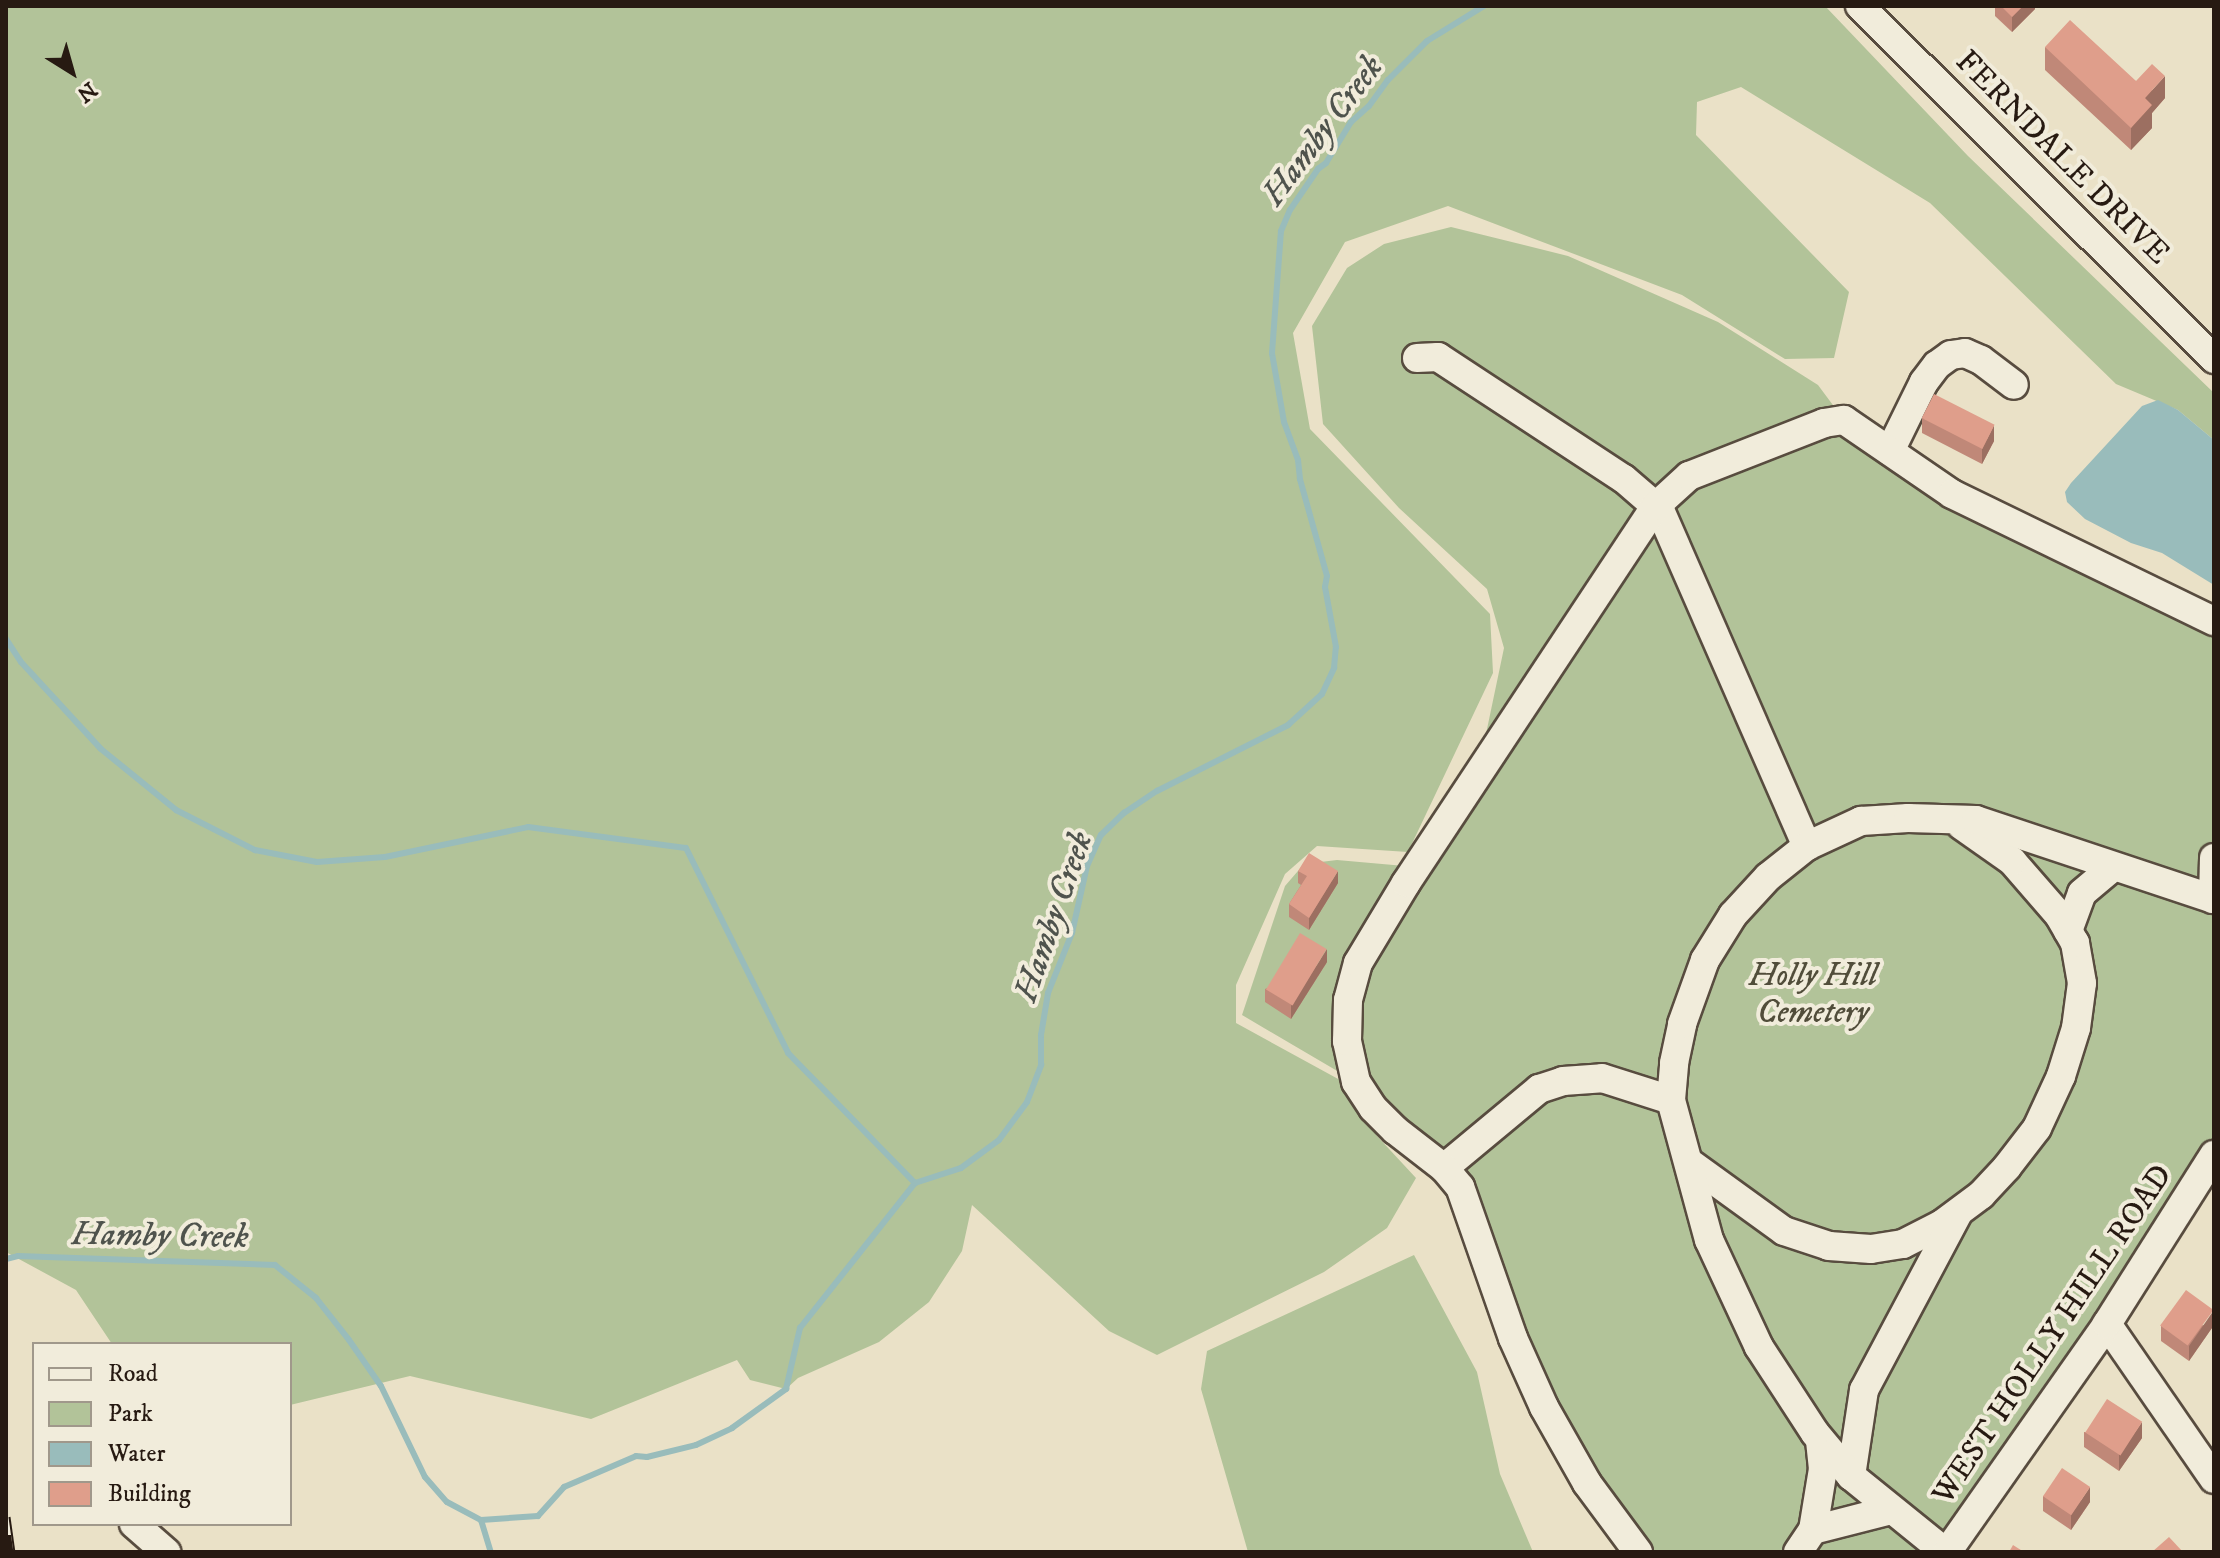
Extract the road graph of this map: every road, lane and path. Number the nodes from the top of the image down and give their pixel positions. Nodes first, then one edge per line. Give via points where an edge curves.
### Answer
1 (1860, 6) edge
2 (1417, 358) dead end
3 (2214, 359) edge
4 (2014, 385) dead end
5 (1890, 451) junction
6 (1656, 506) junction
7 (2214, 621) edge
8 (1954, 820) junction
9 (1807, 846) junction
10 (2214, 858) edge
11 (2113, 867) junction
12 (2214, 899) edge
13 (2068, 931) junction
14 (1671, 1100) junction
15 (2214, 1155) edge
16 (1690, 1163) junction
17 (1444, 1168) junction
18 (1958, 1213) junction
19 (2107, 1324) junction
20 (1820, 1439) junction
21 (1851, 1476) junction
22 (2214, 1479) edge
23 (1891, 1510) junction
24 (136, 1526) edge
25 (1805, 1541) edge
26 (166, 1552) edge
27 (1638, 1552) edge
28 (1946, 1552) edge

1 - 3 street, FERNDALE DRIVE
2 - 6 street via 1438,357 1624,479
4 - 5 street via 1981,360 1965,353 1951,355 1924,382
5 - 6 street via 1844,420 1824,423 1689,476
5 - 7 street via 1952,494
6 - 9 street
6 - 17 street via 1358,963 1348,1000 1347,1041 1356,1082 1395,1130
8 - 9 street via 1861,821
8 - 11 street via 1976,820
8 - 13 street via 2012,861
9 - 14 street via 1733,915 1705,960 1682,1024
10 - 12 street
11 - 12 street
11 - 13 street via 2082,893
13 - 18 street via 2082,983 2076,1028 2061,1076 2033,1133 1981,1195
14 - 16 street
14 - 17 street via 1602,1078 1563,1081 1539,1089
15 - 19 street, WEST HOLLY HILL ROAD
16 - 18 street via 1784,1231 1829,1246 1871,1249 1903,1244
16 - 20 street via 1709,1240 1759,1347
17 - 27 street via 1460,1187 1513,1338 1544,1407 1587,1483
18 - 21 street via 1864,1390
19 - 22 street
19 - 28 street, WEST HOLLY HILL ROAD
20 - 21 street
20 - 25 street via 1823,1469
21 - 23 street
23 - 25 street
23 - 28 street
24 - 26 street

